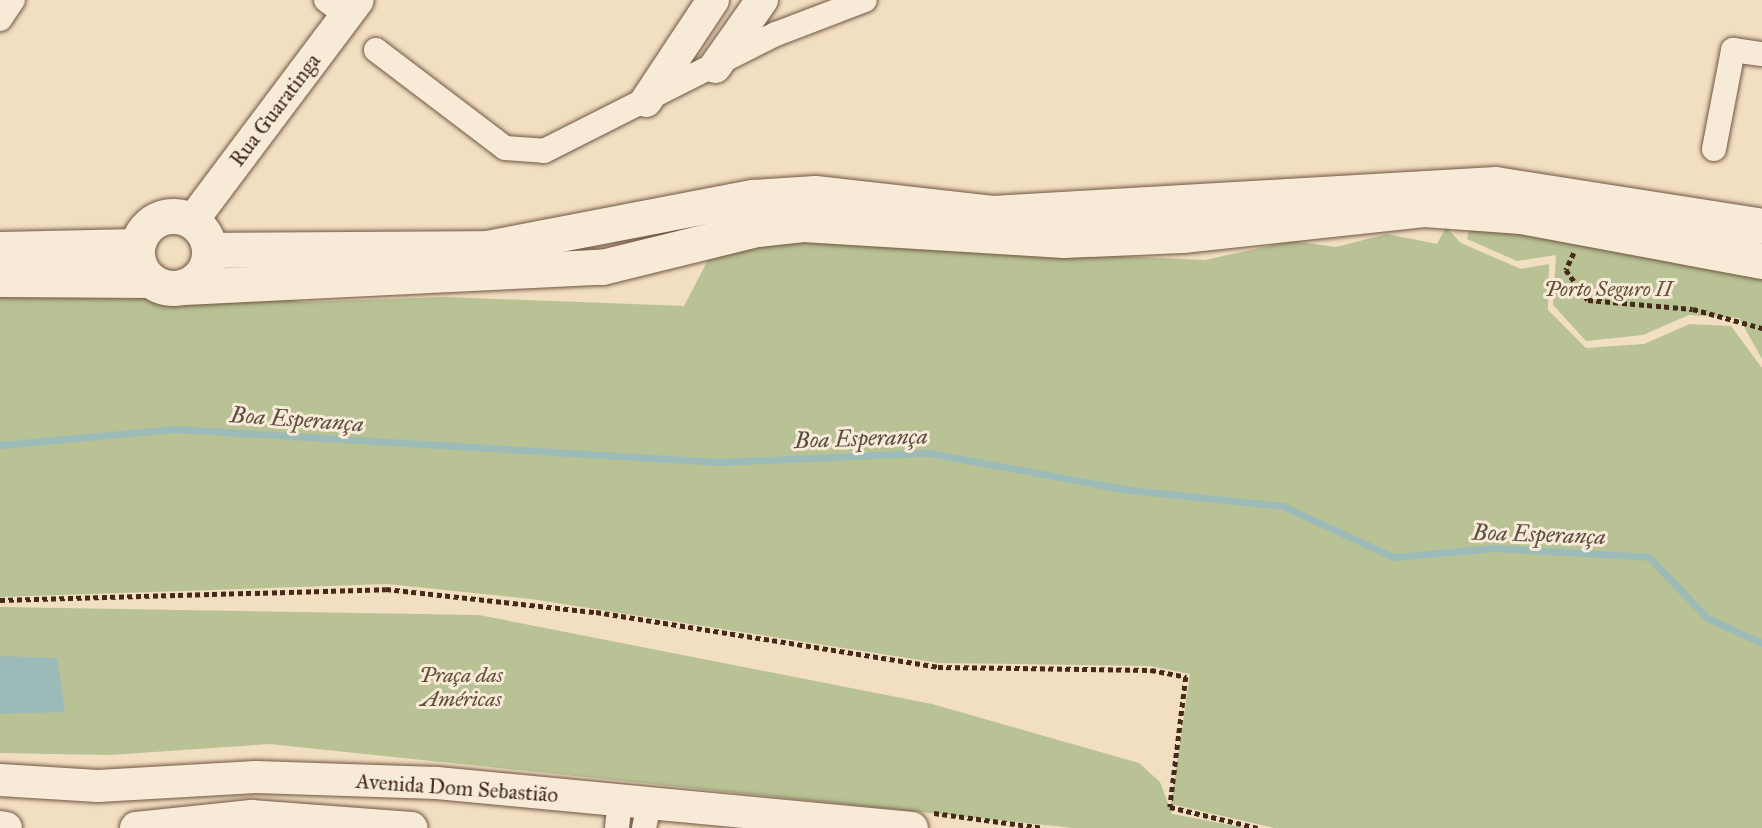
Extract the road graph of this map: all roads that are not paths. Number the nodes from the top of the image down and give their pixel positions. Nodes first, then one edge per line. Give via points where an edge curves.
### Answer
1 (13, 0) edge
2 (713, 0) edge
3 (762, 0) edge
4 (865, 0) edge
5 (344, 5) edge
6 (0, 19) edge
7 (376, 50) dead end
8 (1762, 54) edge
9 (715, 67) junction
10 (646, 101) junction
11 (1714, 149) dead end
12 (1762, 226) edge
13 (201, 235) junction
14 (137, 246) junction
15 (0, 249) edge
16 (1762, 261) edge
17 (0, 279) edge
18 (149, 280) junction
19 (186, 287) junction
20 (0, 780) edge
21 (633, 815) edge
22 (256, 822) edge
23 (0, 827) edge
24 (6, 828) edge
25 (136, 828) edge
26 (412, 828) edge
27 (912, 828) edge

1 - 6 street
2 - 10 street
3 - 9 street
4 - 9 street via 776,34
5 - 13 street, Rua Guaratinga
7 - 10 street via 505,148 544,151
8 - 11 street via 1733,50
9 - 10 street
12 - 13 main road via 1495,184 992,213 815,193 754,197 487,248
13 - 14 main road via 164,217 142,233
13 - 19 main road via 204,272
14 - 15 main road
14 - 18 main road
16 - 19 main road via 1521,216 1424,209 1182,235 1064,240 803,224 757,229 603,267
17 - 18 main road
18 - 19 main road
20 - 21 street, Avenida Dom Sebastião via 98,786 257,777 368,780
21 - 27 street, Avenida Dom Sebastião
22 - 25 street, Avenida Dom Sebastião
22 - 26 street, Avenida Dom Sebastião
23 - 24 street

